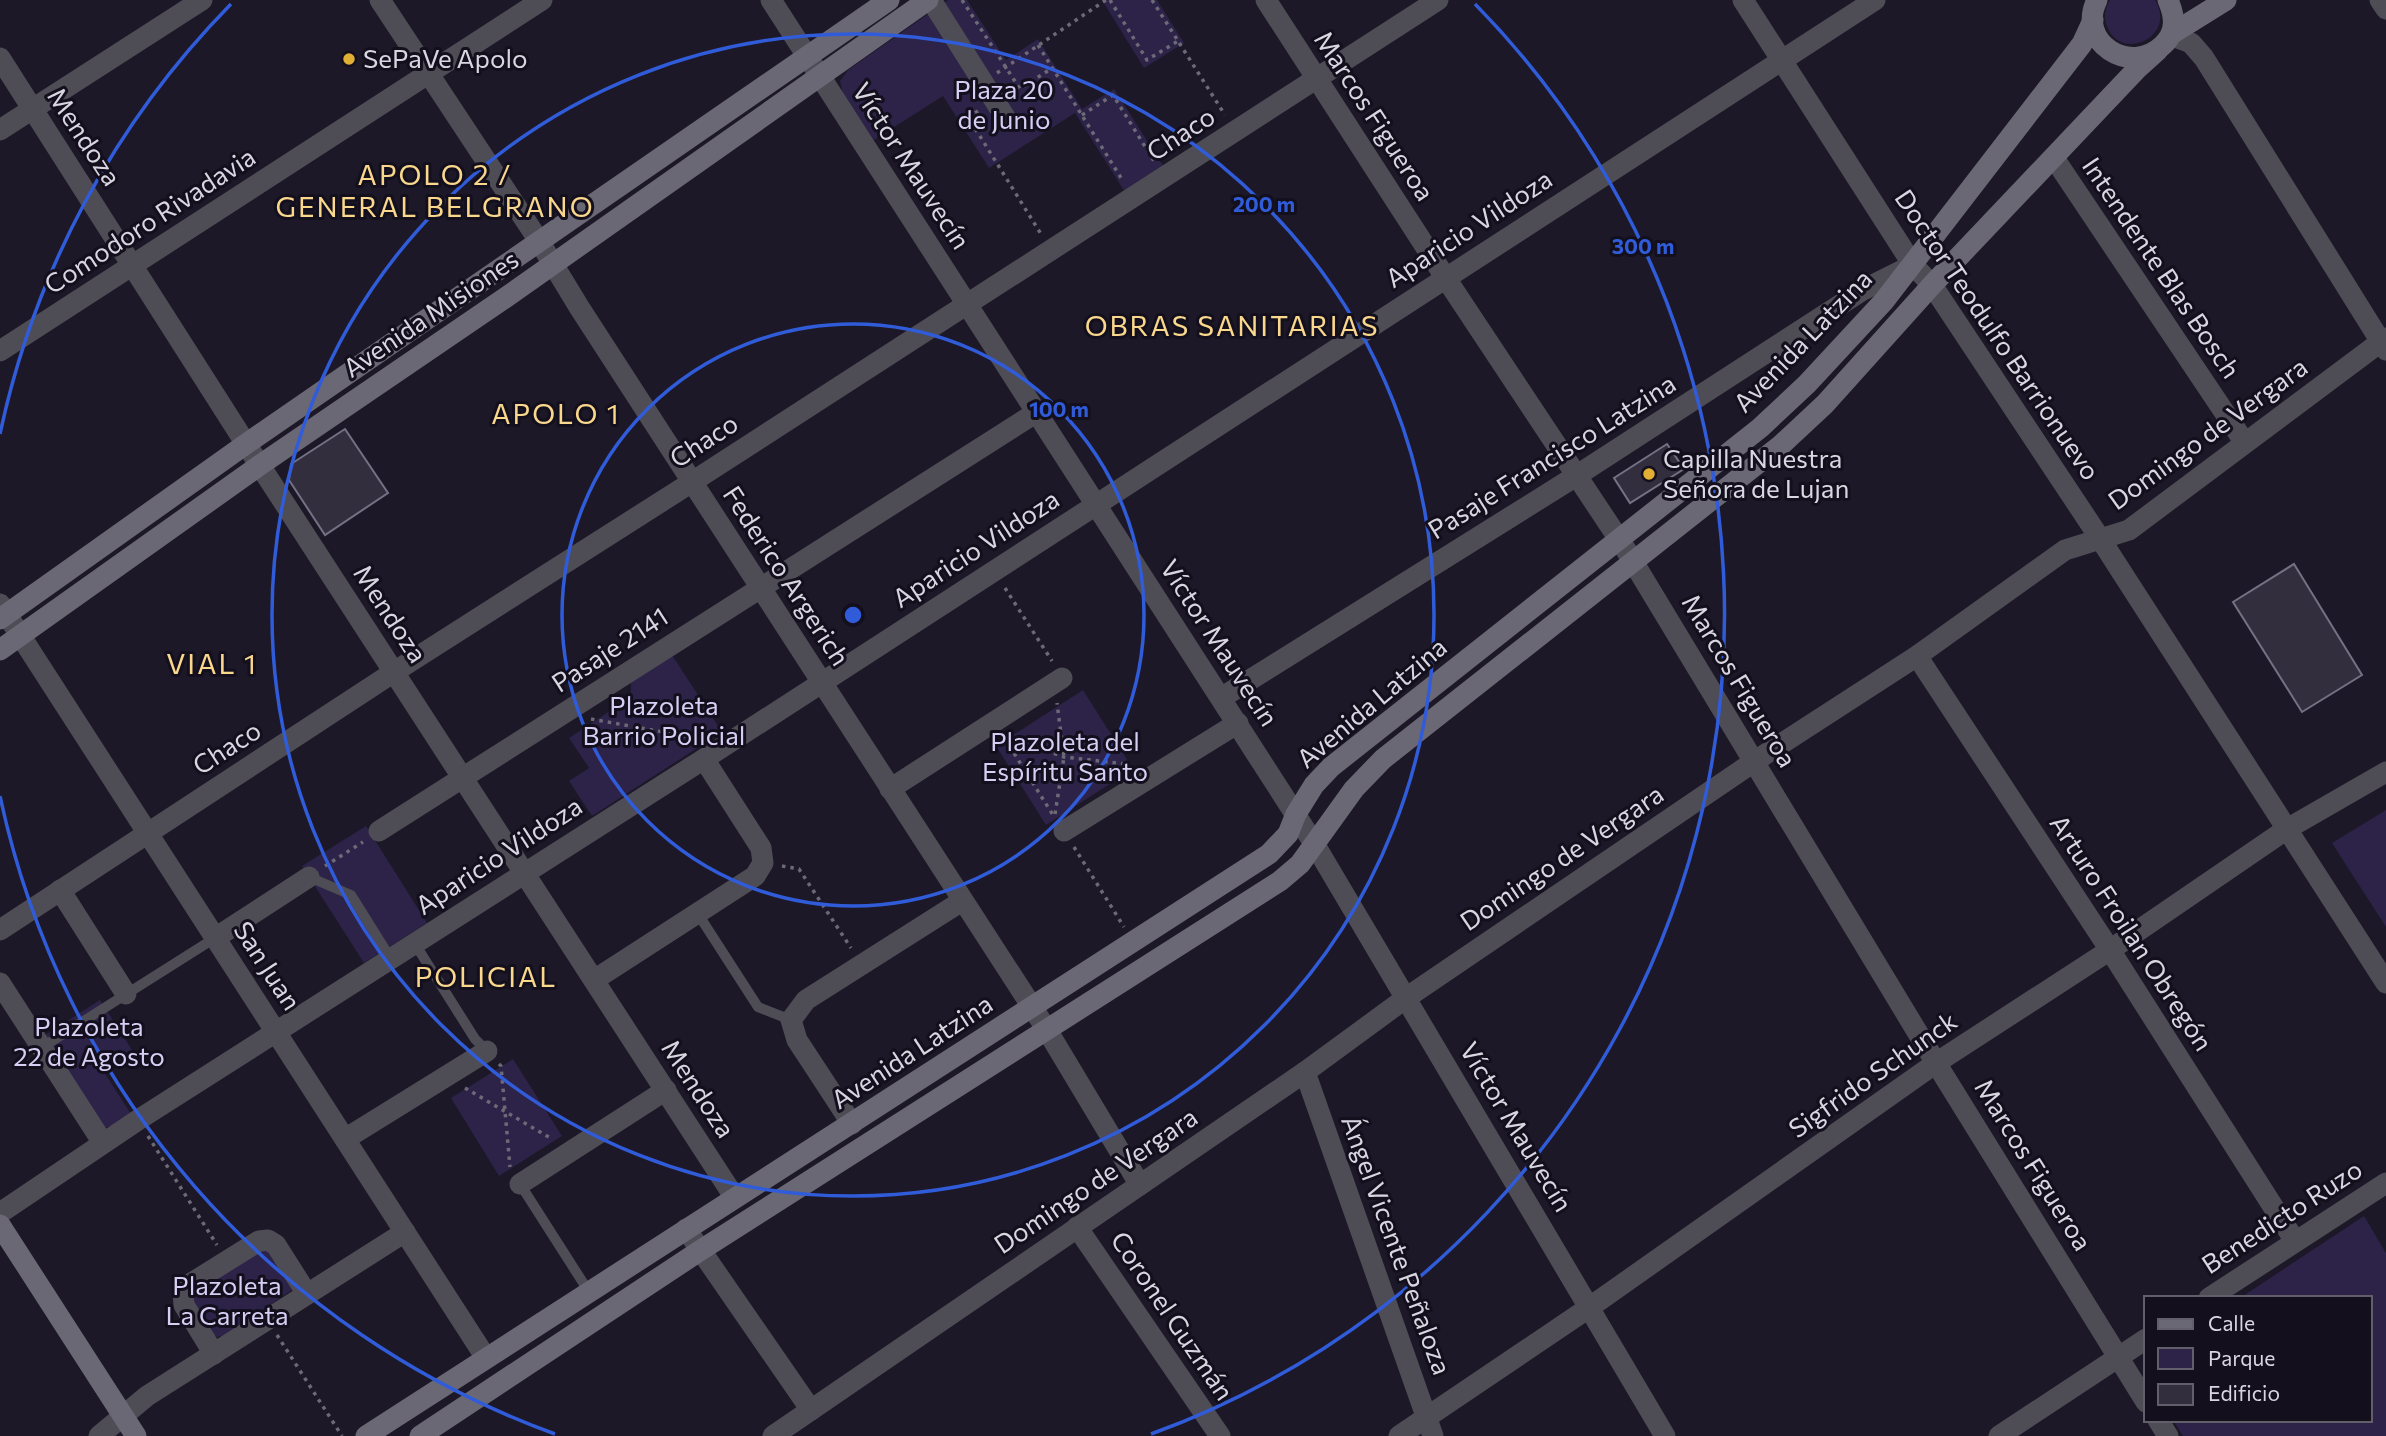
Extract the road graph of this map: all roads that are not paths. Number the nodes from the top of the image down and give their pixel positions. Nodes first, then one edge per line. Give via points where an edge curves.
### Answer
1 (202, 0) edge
2 (380, 0) edge
3 (542, 0) edge
4 (771, 0) edge
5 (889, 0) edge
6 (930, 0) edge
7 (1266, 0) edge
8 (1438, 0) edge
9 (1743, 0) edge
10 (1875, 0) edge
11 (2168, 0) edge
12 (2226, 0) edge
13 (2380, 0) edge
14 (2096, 5) edge
15 (2386, 9) edge
16 (2168, 40) junction
17 (807, 56) junction
18 (0, 58) edge
19 (1781, 61) junction
20 (429, 75) junction
21 (820, 76) junction
22 (1318, 80) junction
23 (33, 109) junction
24 (1000, 109) road end
25 (0, 130) edge
26 (2054, 158) junction
27 (539, 241) junction
28 (133, 265) junction
29 (552, 265) junction
30 (1913, 265) junction
31 (1445, 277) junction
32 (1932, 285) junction
33 (967, 304) junction
34 (2384, 343) edge
35 (0, 351) edge
36 (1037, 412) junction
37 (2245, 443) junction
38 (246, 444) junction
39 (260, 465) junction
40 (1576, 476) junction
41 (692, 482) junction
42 (1096, 504) junction
43 (1619, 539) junction
44 (2101, 540) junction
45 (1634, 562) junction
46 (760, 587) junction
47 (2, 613) edge
48 (20, 635) junction
49 (0, 650) edge
50 (1917, 656) junction
51 (394, 672) junction
52 (1062, 678) road end
53 (821, 682) junction
54 (1221, 698) junction
55 (1238, 723) junction
56 (704, 759) junction
57 (1755, 761) junction
58 (2386, 772) edge
59 (463, 777) junction
60 (890, 789) junction
61 (1296, 814) junction
62 (2287, 829) junction
63 (379, 831) road end
64 (1064, 831) road end
65 (148, 834) junction
66 (1315, 845) junction
67 (524, 872) junction
68 (309, 877) joint
69 (60, 890) junction
70 (962, 901) junction
71 (698, 914) junction
72 (0, 930) edge
73 (215, 938) junction
74 (415, 944) junction
75 (2110, 950) junction
76 (391, 959) junction
77 (594, 980) junction
78 (0, 983) edge
79 (2386, 983) edge
80 (126, 994) junction
81 (1406, 998) junction
82 (1032, 1008) junction
83 (791, 1020) junction
84 (1047, 1030) junction
85 (277, 1033) junction
86 (41, 1048) junction
87 (487, 1051) joint
88 (1936, 1063) junction
89 (1305, 1072) junction
90 (666, 1090) junction
91 (852, 1124) junction
92 (345, 1139) junction
93 (103, 1143) junction
94 (2386, 1183) edge
95 (520, 1184) joint
96 (1140, 1185) junction
97 (736, 1198) junction
98 (0, 1213) edge
99 (0, 1225) edge
100 (1077, 1227) junction
101 (686, 1229) junction
102 (405, 1232) junction
103 (2295, 1241) junction
104 (701, 1250) junction
105 (589, 1292) junction
106 (307, 1294) junction
107 (2212, 1296) edge
108 (1590, 1307) junction
109 (2144, 1340) edge
110 (214, 1354) junction
111 (2119, 1357) junction
112 (486, 1359) junction
113 (2144, 1399) edge
114 (811, 1409) junction
115 (123, 1417) junction
116 (1430, 1426) edge
117 (393, 1429) edge
118 (784, 1433) edge
119 (99, 1436) edge
120 (136, 1436) edge
121 (366, 1436) edge
122 (420, 1436) edge
123 (1220, 1436) edge
124 (1399, 1436) edge
125 (1665, 1436) edge
126 (1999, 1436) edge

1 - 23 street
2 - 20 street, Federico Argerich
3 - 20 street, Comodoro Rivadavia
4 - 17 street, Víctor Mauvecín
5 - 17 street, Avenida Misiones
6 - 21 street, Avenida Misiones
6 - 24 street
7 - 22 street, Marcos Figueroa
8 - 22 street, Chaco
9 - 19 street, Doctor Teodulfo Barrionuevo
10 - 19 street, Aparicio Vildoza
11 - 16 street via 2174,19
12 - 16 street, Avenida Latzina
13 - 15 street
14 - 16 street via 2099,39 2113,53 2147,56
14 - 30 street, Avenida Latzina via 2082,44
16 - 26 street, Avenida Latzina
16 - 34 street via 2191,43 2204,58
17 - 21 street, Víctor Mauvecín
17 - 27 street, Avenida Misiones
18 - 23 street, Mendoza
19 - 30 street, Doctor Teodulfo Barrionuevo
19 - 31 street, Aparicio Vildoza
20 - 27 street, Federico Argerich
20 - 28 street, Comodoro Rivadavia
21 - 29 street, Avenida Misiones
21 - 33 street, Víctor Mauvecín
22 - 31 street, Marcos Figueroa
22 - 33 street, Chaco
23 - 25 street
23 - 28 street, Mendoza
26 - 32 street, Avenida Latzina
26 - 37 street, Intendente Blas Bosch
27 - 29 street, Federico Argerich
27 - 38 street, Avenida Misiones
28 - 35 street, Comodoro Rivadavia
28 - 38 street, Mendoza
29 - 39 street, Avenida Misiones
29 - 41 street, Federico Argerich
30 - 32 street, Doctor Teodulfo Barrionuevo
30 - 40 street, Pasaje Francisco Latzina via 1863,290
30 - 43 street, Avenida Latzina via 1807,384 1760,428
31 - 40 street, Marcos Figueroa
31 - 42 street, Aparicio Vildoza
32 - 44 street, Doctor Teodulfo Barrionuevo
32 - 45 street, Avenida Latzina via 1825,404 1781,445
33 - 36 street, Víctor Mauvecín
33 - 41 street, Chaco
34 - 37 street, Domingo de Vergara
36 - 42 street, Víctor Mauvecín
36 - 46 street, Pasaje 2141
37 - 44 street, Domingo de Vergara via 2129,530
38 - 39 street, Mendoza
38 - 47 street, Avenida Misiones
39 - 48 street, Avenida Misiones
39 - 51 street, Mendoza
40 - 43 street, Marcos Figueroa
40 - 54 street, Pasaje Francisco Latzina
41 - 46 street, Federico Argerich
41 - 51 street, Chaco
42 - 53 street, Aparicio Vildoza
42 - 54 street, Víctor Mauvecín
43 - 45 street, Marcos Figueroa
43 - 61 street, Avenida Latzina via 1331,767
44 - 50 street, Domingo de Vergara via 2065,550
44 - 62 street, Doctor Teodulfo Barrionuevo
45 - 57 street, Marcos Figueroa
45 - 66 street, Avenida Latzina via 1383,759 1354,789
46 - 53 street, Federico Argerich
46 - 59 street, Pasaje 2141
47 - 48 street, San Juan
48 - 49 street, Avenida Misiones
48 - 65 street, San Juan
50 - 57 street, Domingo de Vergara
50 - 75 street, Arturo Froilan Obregón
51 - 59 street, Mendoza
51 - 65 street, Chaco
52 - 60 street
53 - 56 street, Aparicio Vildoza
53 - 60 street, Federico Argerich
54 - 55 street, Víctor Mauvecín
55 - 61 street, Víctor Mauvecín
55 - 64 street
56 - 67 street, Aparicio Vildoza
56 - 71 street via 761,848 764,863 755,876
57 - 81 street, Domingo de Vergara
57 - 88 street, Marcos Figueroa
58 - 62 street, Sigfrido Schunck
59 - 63 street, Pasaje 2141
59 - 67 street, Mendoza
60 - 70 street, Federico Argerich
61 - 66 street, Víctor Mauvecín
61 - 82 street, Avenida Latzina via 1288,834 1269,854
62 - 75 street, Sigfrido Schunck
62 - 79 street, Doctor Teodulfo Barrionuevo
65 - 69 street, Chaco
65 - 73 street, San Juan
66 - 81 street, Víctor Mauvecín
66 - 84 street, Avenida Latzina via 1280,881
67 - 74 street, Aparicio Vildoza
67 - 77 street, Mendoza
68 - 73 street
68 - 76 lane via 351,895
69 - 72 street, Chaco
69 - 80 street
70 - 82 street, Federico Argerich
70 - 83 street via 806,1000
71 - 77 street
71 - 83 lane via 758,1007
73 - 80 lane
73 - 85 street, San Juan
74 - 76 street, Aparicio Vildoza
74 - 87 lane
75 - 88 street, Sigfrido Schunck
75 - 103 street, Arturo Froilan Obregón
76 - 85 street, Aparicio Vildoza
77 - 90 street, Mendoza
78 - 86 street
80 - 86 lane
81 - 89 street, Domingo de Vergara
81 - 108 street, Víctor Mauvecín
82 - 84 street, Federico Argerich
82 - 91 street, Avenida Latzina
83 - 91 street via 797,1040
84 - 96 street, Federico Argerich
84 - 104 street, Avenida Latzina
85 - 92 street, San Juan
85 - 93 street, Aparicio Vildoza
86 - 93 street
87 - 92 street
88 - 108 street, Sigfrido Schunck
88 - 111 street, Marcos Figueroa
89 - 96 street, Domingo de Vergara
89 - 116 street, Ángel Vicente Peñaloza
90 - 95 street
90 - 97 street, Mendoza
91 - 97 street, Avenida Latzina
92 - 102 street, San Juan
93 - 98 street, Aparicio Vildoza
94 - 103 street, Benedicto Ruzo
95 - 105 lane
96 - 100 street, Domingo de Vergara
97 - 101 street, Avenida Latzina
99 - 115 street
100 - 114 street, Domingo de Vergara
100 - 123 street, Coronel Guzmán
101 - 104 street
101 - 105 street, Avenida Latzina
102 - 106 street
102 - 112 street, San Juan
103 - 107 street, Benedicto Ruzo
104 - 114 street
104 - 122 street, Avenida Latzina
105 - 112 street, Avenida Latzina
106 - 110 street
106 - 110 street via 276,1245 268,1240 259,1241 190,1284 183,1293 184,1305
108 - 116 street, Sigfrido Schunck
108 - 125 street, Víctor Mauvecín
109 - 111 street
110 - 115 street via 147,1396
111 - 113 street, Marcos Figueroa
111 - 126 street
112 - 117 street, Avenida Latzina
114 - 118 street, Domingo de Vergara
115 - 119 street
115 - 120 street
116 - 124 street, Sigfrido Schunck
117 - 121 street, Avenida Latzina

